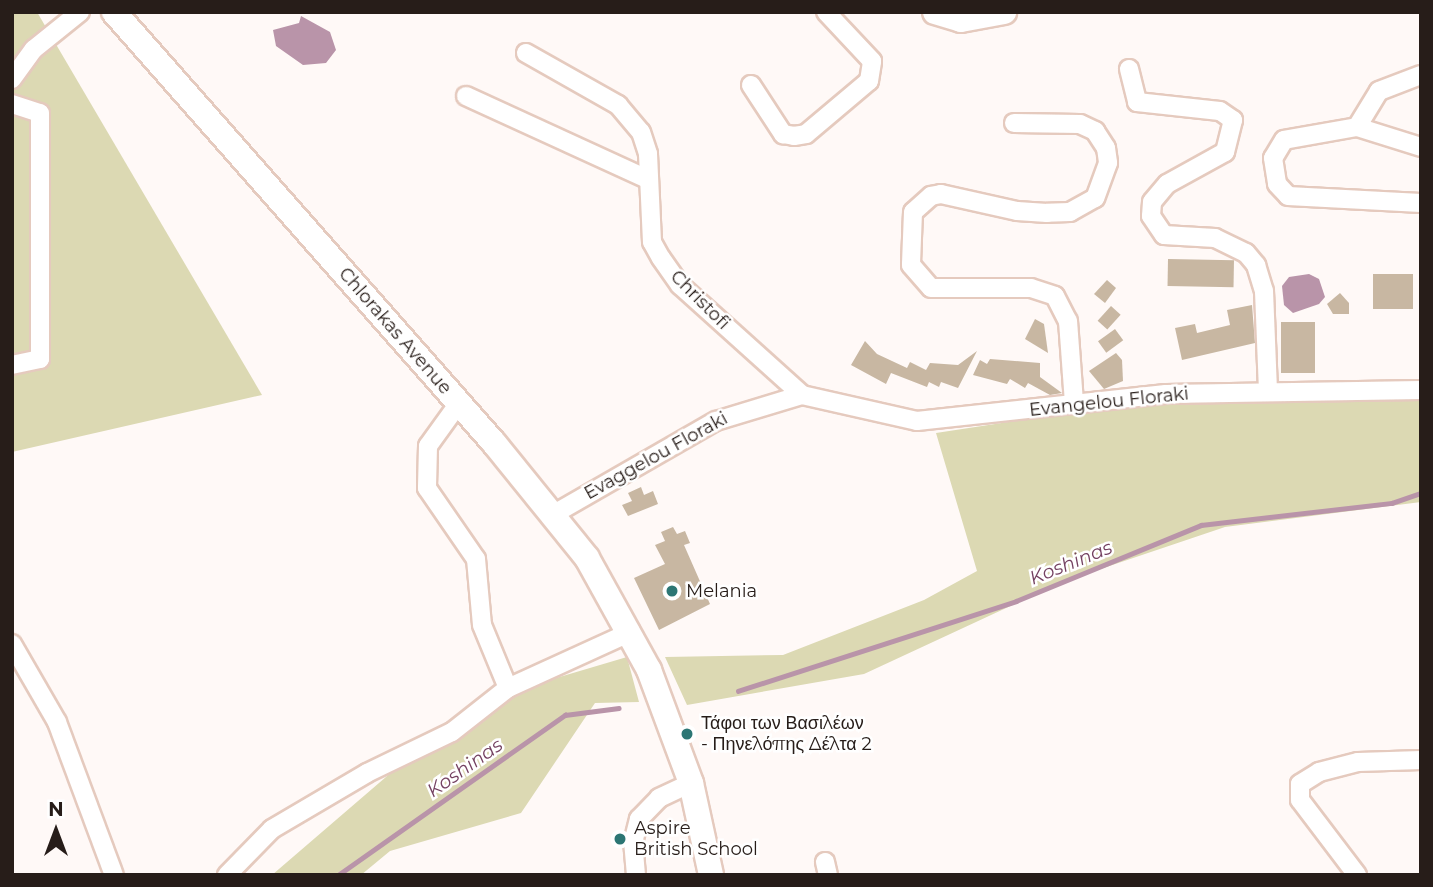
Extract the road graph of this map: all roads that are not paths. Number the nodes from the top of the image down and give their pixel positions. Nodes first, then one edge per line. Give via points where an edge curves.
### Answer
1 (80, 12) edge
2 (114, 12) edge
3 (826, 12) edge
4 (935, 12) edge
5 (1004, 12) edge
6 (526, 53) dead end
7 (1129, 69) dead end
8 (1421, 75) edge
9 (12, 79) edge
10 (751, 85) dead end
11 (466, 96) dead end
12 (12, 104) edge
13 (1014, 122) dead end
14 (1357, 127) junction
15 (1421, 147) edge
16 (647, 178) junction
17 (1421, 203) edge
18 (12, 365) edge
19 (1268, 390) junction
20 (1421, 390) edge
21 (802, 395) junction
22 (459, 403) junction
23 (1074, 403) junction
24 (554, 514) junction
25 (631, 632) junction
26 (12, 644) edge
27 (508, 688) junction
28 (1421, 760) edge
29 (691, 783) junction
30 (700, 812) junction
31 (114, 875) edge
32 (227, 875) edge
33 (636, 875) edge
34 (711, 875) edge
35 (728, 875) edge
36 (1357, 875) edge

1 - 9 street via 34,49
2 - 22 main road, Chlorakas Avenue
3 - 10 street via 872,61 869,81 806,134 794,136 783,134
4 - 5 main road via 961,20
6 - 16 street, Christofi via 618,105 641,132 648,154
7 - 19 street via 1137,102 1220,111 1233,120 1225,152 1167,184 1152,202 1151,216 1164,235 1215,238 1246,253 1256,265 1264,291
8 - 14 street via 1378,92
11 - 16 street
12 - 18 street via 40,113 40,359
13 - 23 street via 1080,124 1095,131 1106,148 1108,163 1095,198 1070,212 1047,214 942,194 931,196 913,212 911,265 931,288 1031,288 1055,296 1068,321
14 - 15 street
14 - 17 street via 1293,137 1278,145 1274,176 1281,191 1296,197
16 - 21 street, Christofi via 652,242 680,285
19 - 20 street, Evangelou Floraki
19 - 23 street, Evangelou Floraki
21 - 23 street, Evangelou Floraki via 917,421
21 - 24 street, Evaggelou Floraki via 716,421
22 - 24 main road, Chlorakas Avenue
22 - 27 street via 428,446 427,488 476,559 482,625
24 - 25 main road, Chlorakas Avenue via 587,558
25 - 27 street
25 - 29 main road, Chlorakas Avenue
26 - 31 street via 57,722
27 - 32 street via 452,732 367,773 272,828
28 - 36 street via 1358,762 1319,772 1300,783 1300,800
29 - 30 main road, Chlorakas Avenue
29 - 33 street via 659,799 639,819 634,843
30 - 34 main road
30 - 35 main road

